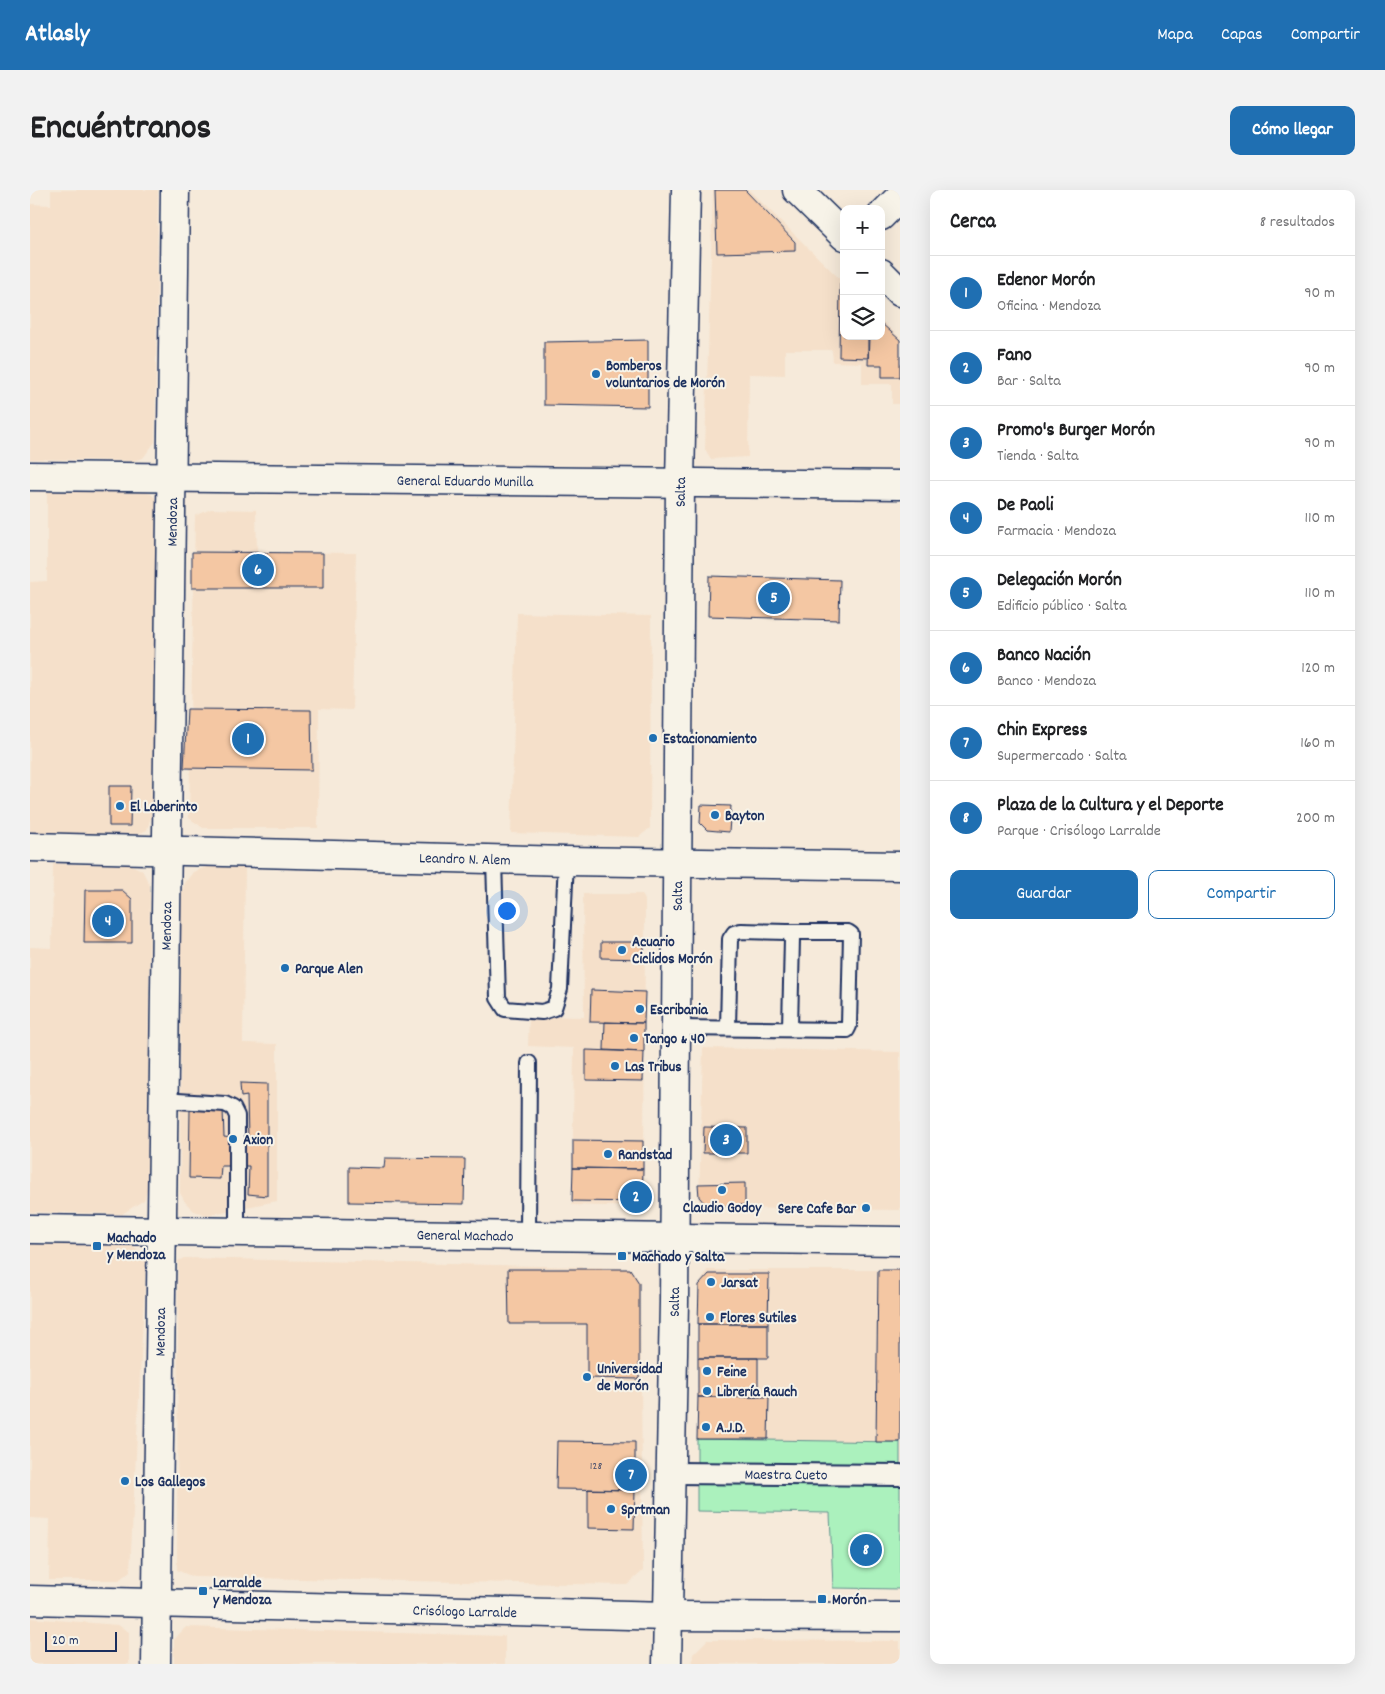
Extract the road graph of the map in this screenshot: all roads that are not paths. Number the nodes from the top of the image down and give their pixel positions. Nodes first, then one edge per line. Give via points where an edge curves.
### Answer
1 (175, 190) edge
2 (686, 190) edge
3 (797, 190) edge
4 (900, 197) edge
5 (885, 212) edge
6 (840, 232) edge
7 (885, 277) edge
8 (900, 292) edge
9 (30, 476) edge
10 (173, 477) junction
11 (680, 483) junction
12 (900, 485) edge
13 (30, 847) edge
14 (166, 849) junction
15 (494, 860) junction
16 (566, 861) junction
17 (678, 862) junction
18 (900, 866) edge
19 (788, 932) junction
20 (677, 1028) junction
21 (728, 1028) junction
22 (790, 1028) junction
23 (529, 1063) dead end
24 (162, 1100) junction
25 (30, 1230) edge
26 (162, 1231) junction
27 (237, 1232) junction
28 (528, 1236) junction
29 (674, 1238) junction
30 (900, 1241) edge
31 (671, 1473) junction
32 (900, 1475) edge
33 (30, 1600) edge
34 (156, 1602) junction
35 (668, 1616) junction
36 (900, 1617) edge
37 (156, 1664) edge
38 (667, 1664) edge

1 - 10 street, Mendoza
2 - 11 street, Salta
3 - 6 street
4 - 5 street
7 - 8 street
9 - 10 street, General Eduardo Munilla
10 - 11 street, General Eduardo Munilla
10 - 14 street, Mendoza
11 - 12 street, General Eduardo Munilla
11 - 17 street, Salta
13 - 14 street, Leandro N. Alem
14 - 15 street, Leandro N. Alem
14 - 24 street, Mendoza
15 - 16 street, Leandro N. Alem
15 - 16 lane via 498,998 504,1009 542,1012 554,1008 560,989
16 - 17 street, Leandro N. Alem
17 - 18 street, Leandro N. Alem
17 - 20 street, Salta
19 - 21 lane via 741,931 732,936
19 - 22 lane via 792,938
19 - 22 lane via 848,932 852,938 847,1030
20 - 21 lane
20 - 29 street, Salta
21 - 22 lane
23 - 28 lane
24 - 26 street, Mendoza
24 - 27 lane via 225,1104 234,1108 237,1116
25 - 26 street, General Machado
26 - 27 street, General Machado
26 - 34 street, Mendoza
27 - 28 street, General Machado
28 - 29 street, General Machado
29 - 30 street, General Machado
29 - 31 street, Salta
31 - 32 street, Maestra Cueto
31 - 35 street, Salta
33 - 34 street, Crisólogo Larralde
34 - 35 street, Crisólogo Larralde
34 - 37 street, Mendoza
35 - 36 street, Crisólogo Larralde
35 - 38 street, Salta

